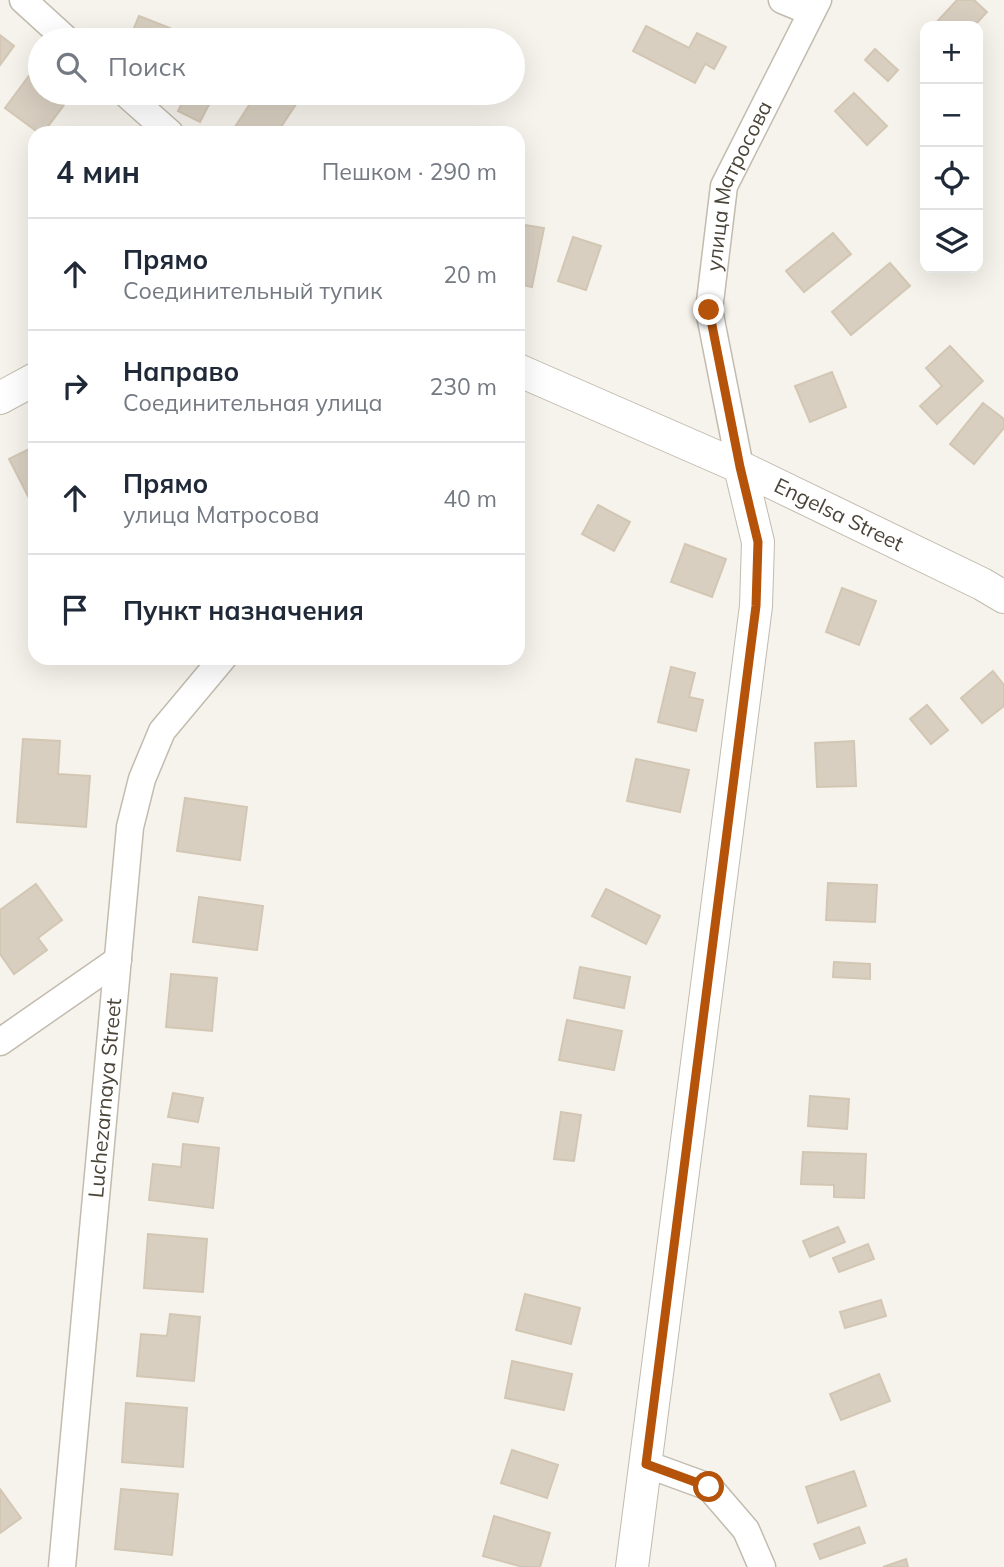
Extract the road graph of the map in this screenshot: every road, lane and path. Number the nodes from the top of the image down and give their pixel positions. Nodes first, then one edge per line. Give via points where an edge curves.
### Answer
1 (23, 0) edge
2 (782, 0) edge
3 (814, 6) edge
4 (54, 28) edge
5 (138, 105) edge
6 (162, 126) edge
7 (525, 373) edge
8 (28, 383) edge
9 (0, 398) edge
10 (740, 467) junction
11 (1004, 597) edge
12 (217, 665) edge
13 (118, 960) junction
14 (0, 1042) edge
15 (646, 1464) junction
16 (62, 1567) edge
17 (632, 1567) edge
18 (762, 1567) edge

1 - 4 street
2 - 3 street
3 - 10 street, улица Матросова via 724,186 709,310
5 - 6 street
7 - 10 street, Engelsa Street
8 - 9 street
10 - 11 street, Engelsa Street
10 - 15 street via 758,542 756,606
12 - 13 street, Luchezarnaya Street via 162,731 142,779 130,827
13 - 14 street
13 - 16 street, Luchezarnaya Street
15 - 17 street
15 - 18 street via 709,1487 746,1530

